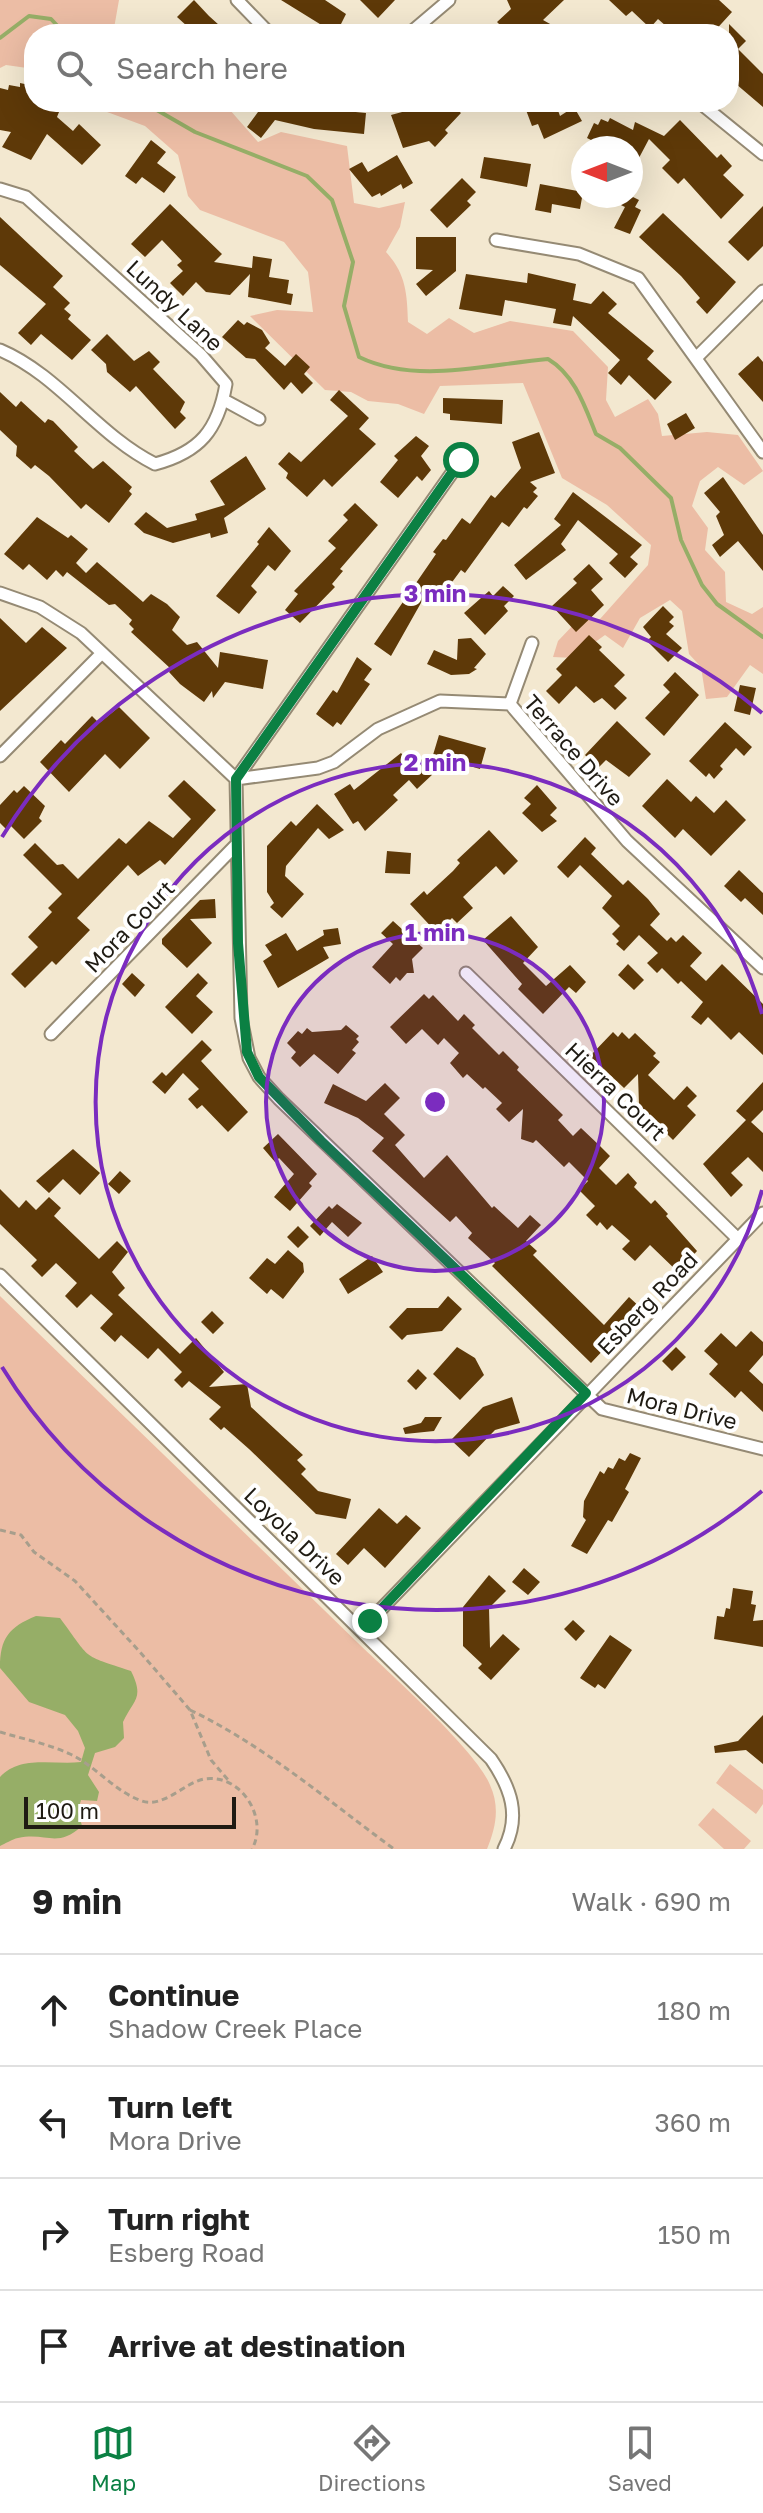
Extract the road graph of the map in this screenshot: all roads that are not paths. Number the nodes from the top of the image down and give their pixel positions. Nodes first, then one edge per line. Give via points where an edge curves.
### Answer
1 (237, 0) edge
2 (449, 0) edge
3 (260, 24) edge
4 (421, 24) edge
5 (711, 112) edge
6 (763, 154) edge
7 (0, 189) edge
8 (496, 240) dead end
9 (763, 291) edge
10 (0, 350) edge
11 (696, 358) junction
12 (224, 400) junction
13 (259, 419) dead end
14 (763, 452) edge
15 (461, 460) dead end
16 (0, 593) edge
17 (532, 643) dead end
18 (102, 653) junction
19 (510, 704) junction
20 (0, 756) edge
21 (236, 779) junction
22 (236, 845) junction
23 (763, 968) edge
24 (466, 973) dead end
25 (51, 1034) dead end
26 (763, 1213) edge
27 (738, 1239) junction
28 (0, 1275) edge
29 (586, 1393) junction
30 (763, 1449) edge
31 (362, 1629) junction
32 (504, 1849) edge

1 - 3 street
2 - 4 street
5 - 6 street
7 - 12 street, Lundy Lane via 26,197 201,355 226,384
8 - 11 street via 579,254 638,278
9 - 11 street
10 - 12 street via 25,362 131,452 155,464 190,452 220,416
11 - 14 street
12 - 13 street
15 - 21 street
16 - 18 street via 50,612
17 - 19 street
18 - 20 street
18 - 21 street
19 - 21 street, Terrace Drive via 440,701 378,729 334,762
19 - 23 street, Terrace Drive via 627,841
21 - 22 street, Mora Drive
22 - 25 street, Mora Court
22 - 29 street, Mora Drive via 241,1018 247,1052 259,1077
24 - 27 street, Hierra Court
26 - 27 street, Esberg Road
27 - 29 street, Esberg Road
28 - 31 street, Loyola Drive
29 - 30 street, Mora Drive via 602,1409
29 - 31 street, Esberg Road
31 - 32 street, Loyola Drive via 471,1736 506,1781 513,1824

